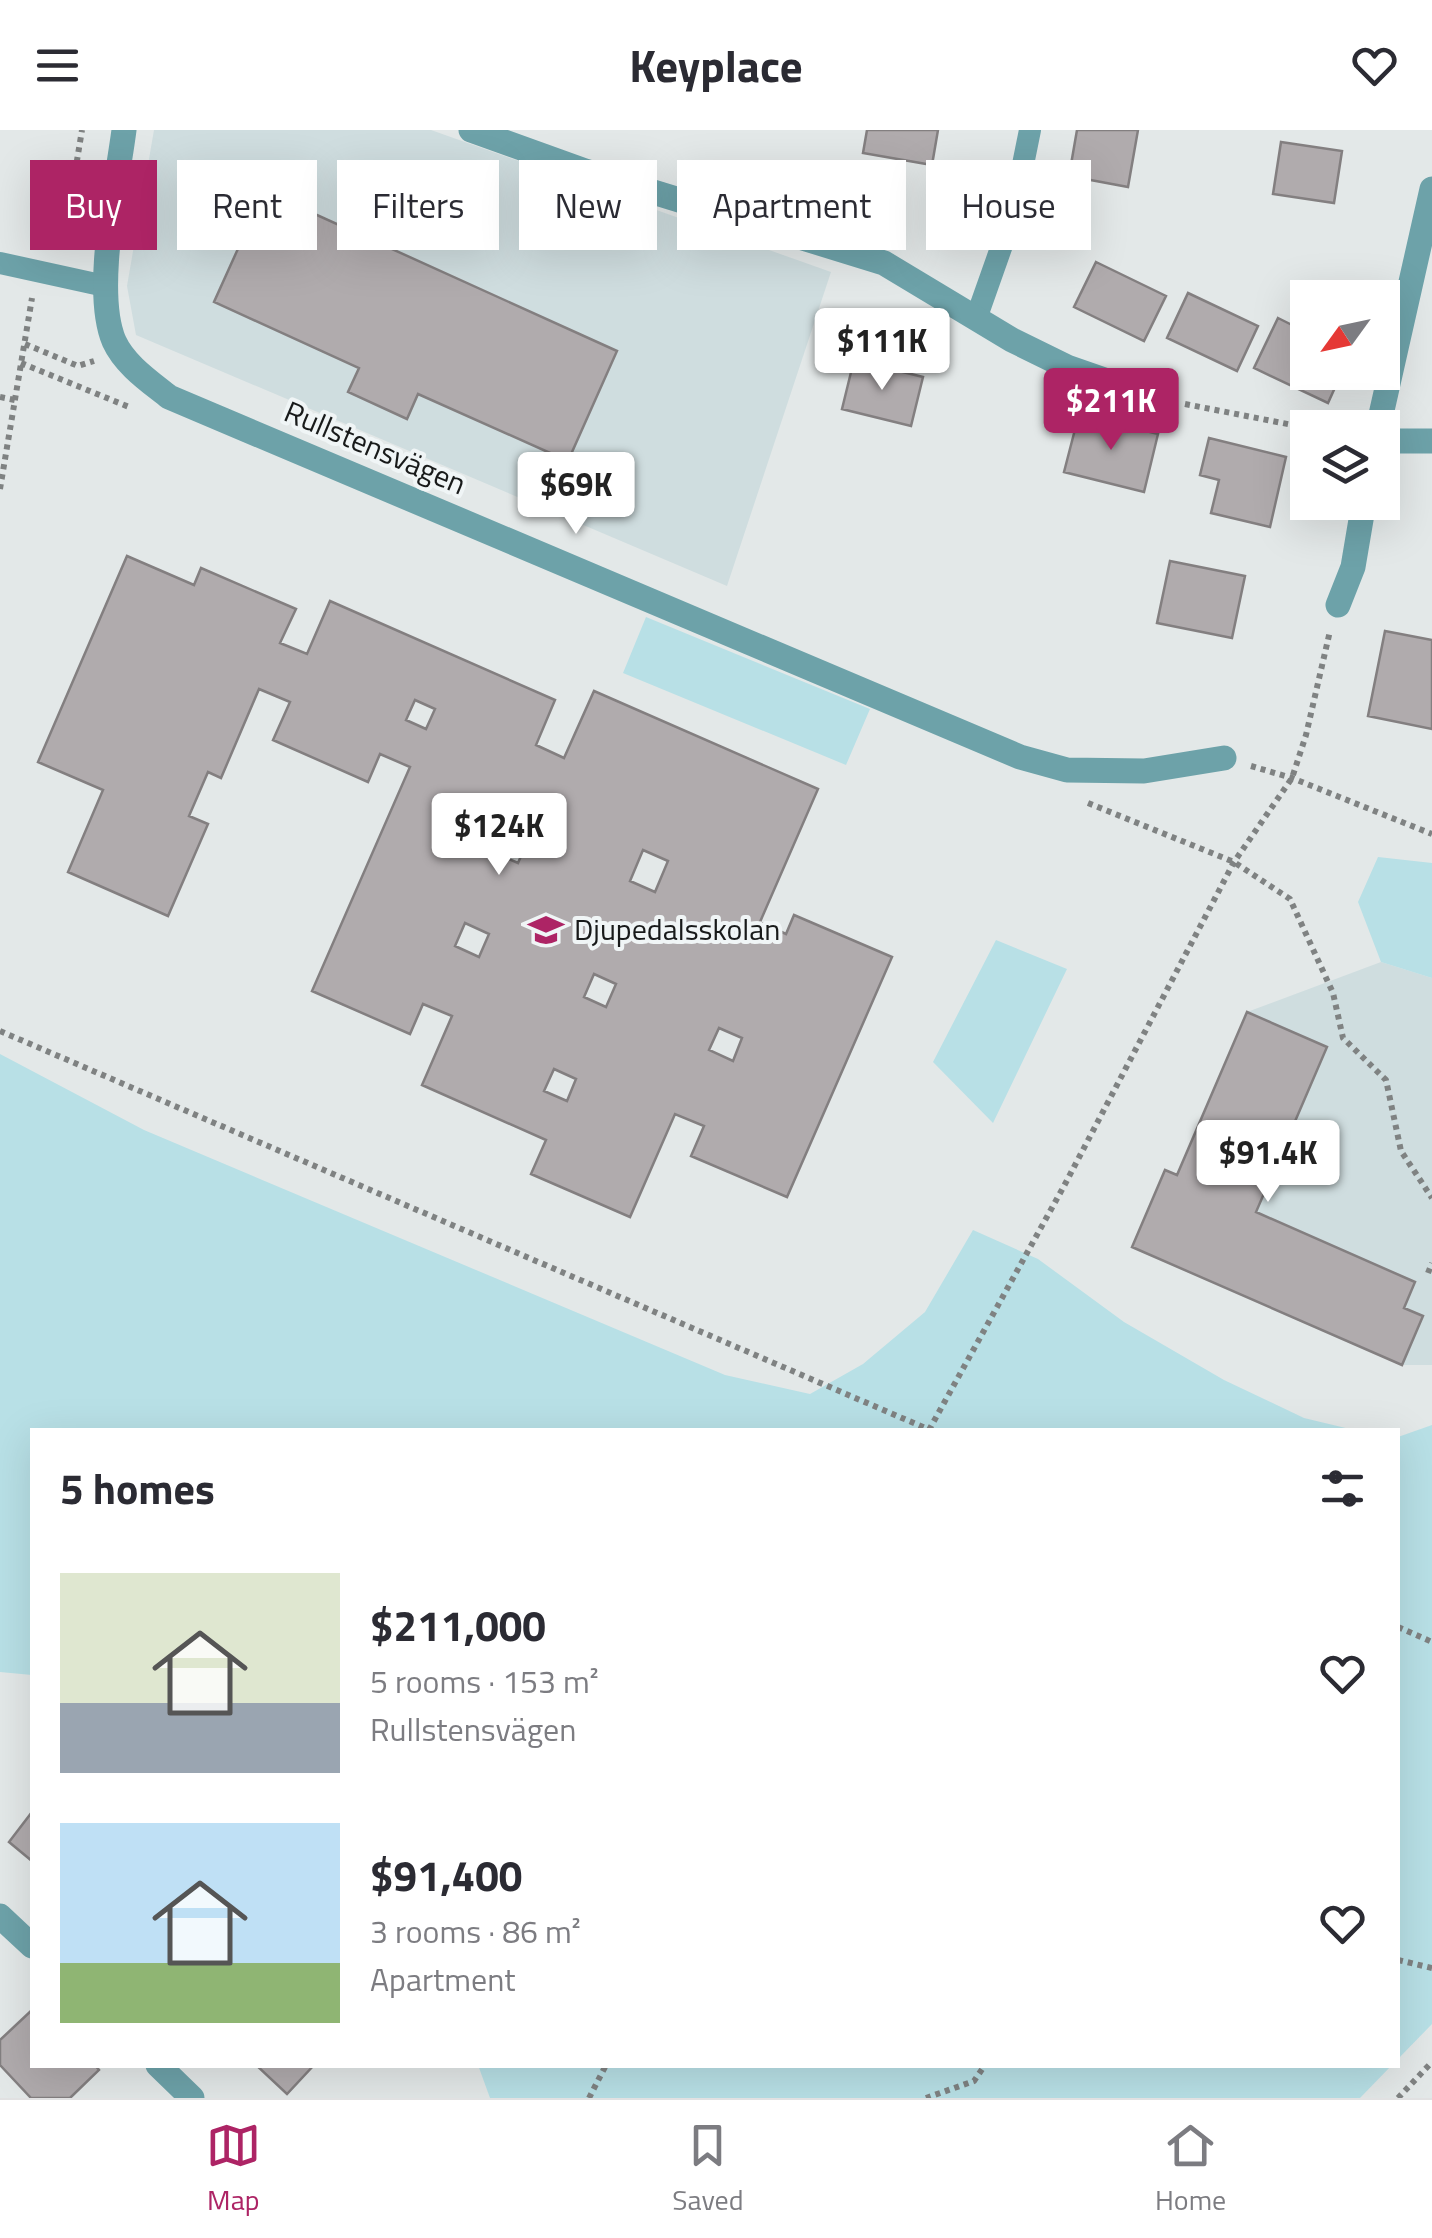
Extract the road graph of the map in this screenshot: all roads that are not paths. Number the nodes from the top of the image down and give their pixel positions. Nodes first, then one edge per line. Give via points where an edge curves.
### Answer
1 (124, 130) edge
2 (472, 130) edge
3 (1030, 130) edge
4 (1432, 189) edge
5 (0, 263) edge
6 (105, 286) junction
7 (977, 316) junction
8 (1159, 399) road end
9 (1382, 410) edge
10 (1400, 441) edge
11 (1432, 441) edge
12 (1361, 520) edge
13 (1338, 605) road end
14 (1224, 758) road end
15 (0, 1916) edge
16 (30, 1944) edge
17 (161, 2068) edge
18 (192, 2098) edge

1 - 6 street
2 - 7 street via 884,263
3 - 7 lane via 1012,214
4 - 9 street
5 - 6 lane
6 - 14 street, Rullstensvägen via 115,343 138,374 169,396 1020,757 1067,770 1144,771
7 - 8 street via 1066,367
10 - 11 street
12 - 13 street
15 - 16 street
17 - 18 street

